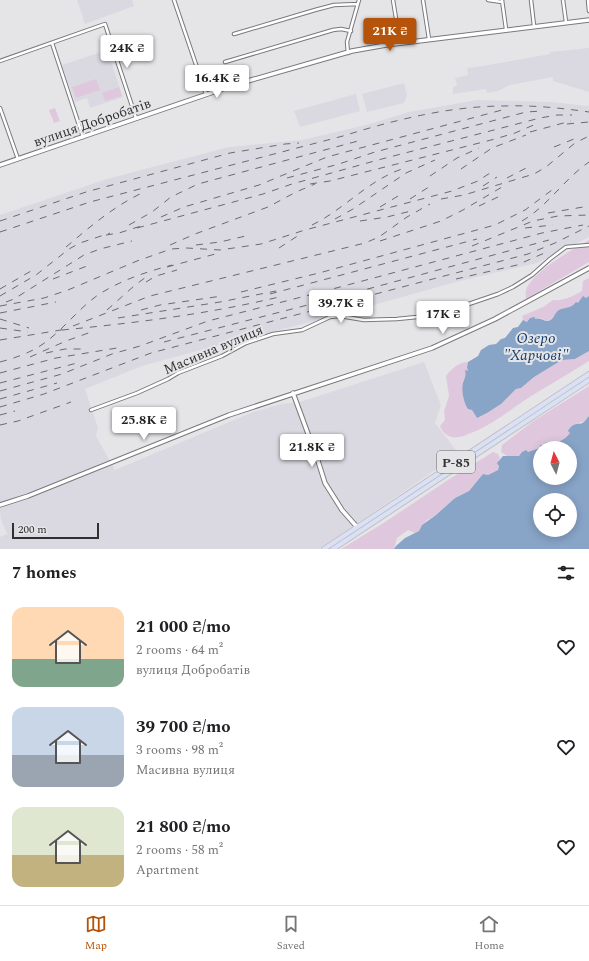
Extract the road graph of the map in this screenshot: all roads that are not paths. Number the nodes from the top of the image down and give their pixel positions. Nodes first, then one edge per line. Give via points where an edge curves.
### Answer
1 (174, 0) edge
2 (359, 0) edge
3 (393, 0) edge
4 (423, 0) edge
5 (488, 0) edge
6 (531, 0) edge
7 (563, 0) edge
8 (588, 0) edge
9 (502, 1) edge
10 (358, 4) junction
11 (589, 11) edge
12 (589, 20) edge
13 (566, 22) junction
14 (534, 26) junction
15 (506, 29) junction
16 (351, 31) junction
17 (234, 34) dead end
18 (429, 39) junction
19 (52, 43) junction
20 (400, 43) junction
21 (348, 52) junction
22 (0, 61) edge
23 (225, 62) dead end
24 (206, 94) junction
25 (0, 108) edge
26 (136, 118) junction
27 (83, 137) junction
28 (18, 159) junction
29 (0, 165) edge
30 (589, 245) edge
31 (589, 268) edge
32 (589, 374) edge
33 (589, 380) edge
34 (293, 393) junction
35 (91, 410) dead end
36 (0, 505) edge
37 (357, 527) junction
38 (324, 549) edge
39 (332, 549) edge

1 - 24 street
2 - 10 street
3 - 20 street
4 - 18 street
5 - 9 street
6 - 14 street
7 - 13 street
8 - 11 street
9 - 15 street
10 - 16 street
10 - 17 street via 334,5
12 - 13 street, вулиця Добробатів
13 - 14 street, вулиця Добробатів
14 - 15 street, вулиця Добробатів
15 - 18 street, вулиця Добробатів
16 - 21 street via 347,42
16 - 23 street via 333,30
18 - 20 street, вулиця Добробатів
19 - 22 street
19 - 26 street via 105,24
19 - 27 street
20 - 21 street, вулиця Добробатів
21 - 24 street, вулиця Добробатів
24 - 26 street, вулиця Добробатів
25 - 28 street
26 - 27 street, вулиця Добробатів
27 - 28 street, вулиця Добробатів
28 - 29 street, вулиця Добробатів
30 - 35 street, Масивна вулиця via 566,247 513,287 460,307 445,308 397,320 330,317 302,330 273,334 246,343 138,393
31 - 34 street via 495,319 438,346
32 - 37 main road, Р-85
33 - 39 main road, Р-85
34 - 36 street via 229,415
34 - 37 street via 325,483 342,510
37 - 38 main road, Р-85

